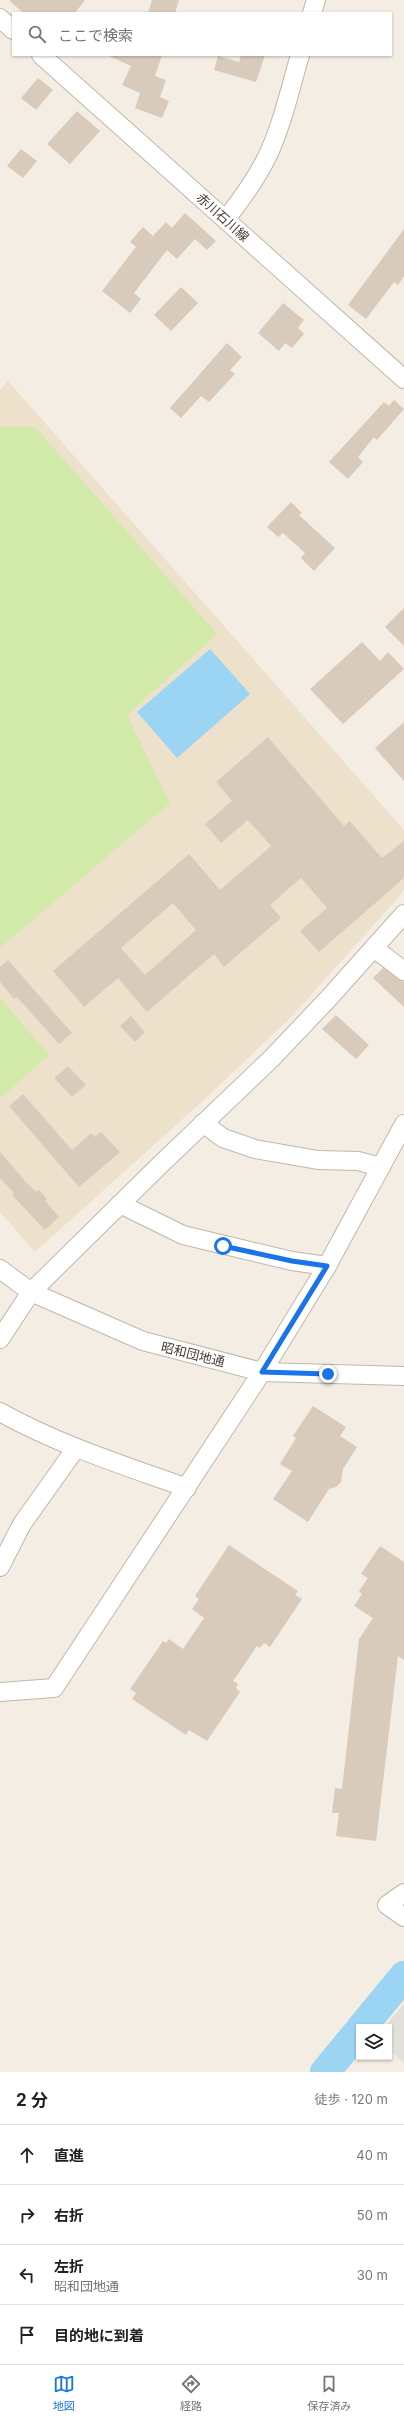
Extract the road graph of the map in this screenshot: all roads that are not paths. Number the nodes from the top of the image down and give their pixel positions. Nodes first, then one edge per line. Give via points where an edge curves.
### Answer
1 (316, 0) edge
2 (312, 12) edge
3 (0, 18) edge
4 (12, 29) edge
5 (42, 56) edge
6 (300, 56) edge
7 (226, 219) junction
8 (404, 379) edge
9 (404, 914) edge
10 (374, 948) junction
11 (404, 971) edge
12 (203, 1123) junction
13 (404, 1124) edge
14 (381, 1167) junction
15 (120, 1204) junction
16 (327, 1266) junction
17 (0, 1269) edge
18 (31, 1292) junction
19 (0, 1339) edge
20 (262, 1372) junction
21 (404, 1376) edge
22 (0, 1412) edge
23 (76, 1448) junction
24 (187, 1488) junction
25 (0, 1568) edge
26 (0, 1692) edge
27 (404, 1893) edge
28 (404, 1917) edge

1 - 2 street
3 - 4 street
5 - 7 street, 赤川石川線
6 - 7 street via 267,157
7 - 8 street, 赤川石川線
9 - 10 street
10 - 11 street
10 - 12 street via 277,1053
12 - 14 street via 223,1138 255,1149 318,1160 358,1161
12 - 15 street
13 - 14 street
14 - 16 street
15 - 16 street via 182,1235 292,1261
15 - 18 street
16 - 20 street
17 - 18 street, 昭和団地通
18 - 19 street
18 - 20 street, 昭和団地通 via 143,1341
20 - 21 street, 昭和団地通
20 - 24 street
22 - 23 street
23 - 24 street
23 - 25 street via 22,1524
24 - 26 street via 54,1688
27 - 28 street via 387,1905

